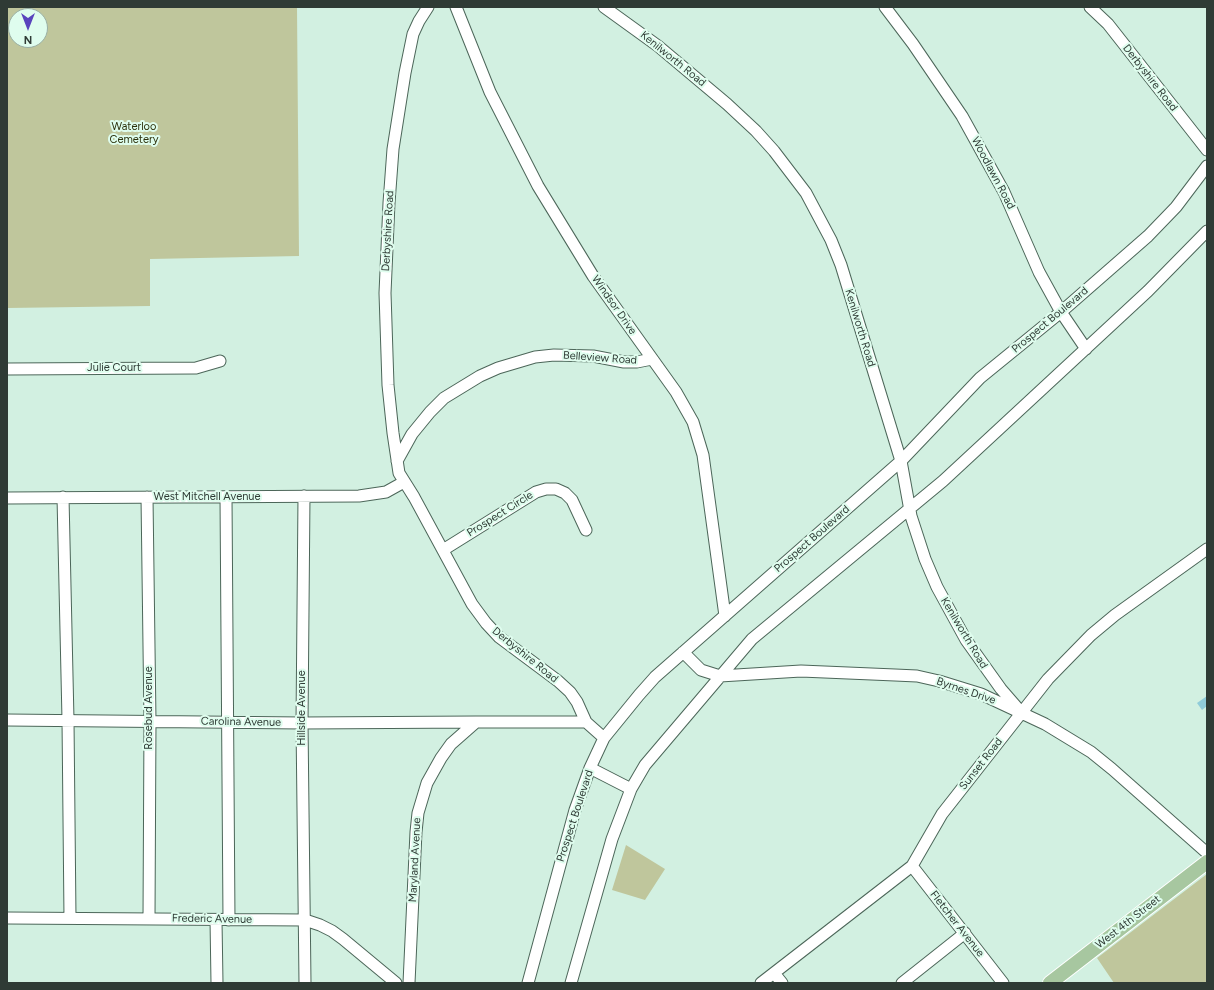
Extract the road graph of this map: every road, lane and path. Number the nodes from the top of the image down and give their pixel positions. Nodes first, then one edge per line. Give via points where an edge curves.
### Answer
1 (428, 7) edge
2 (456, 7) edge
3 (604, 7) edge
4 (885, 7) edge
5 (1090, 7) edge
6 (1207, 150) edge
7 (1207, 166) edge
8 (1207, 231) edge
9 (1061, 312) junction
10 (1086, 349) junction
11 (652, 359) junction
12 (220, 361) dead end
13 (7, 368) edge
14 (397, 461) junction
15 (901, 461) junction
16 (404, 482) junction
17 (304, 496) junction
18 (63, 497) junction
19 (147, 497) junction
20 (226, 497) junction
21 (7, 498) edge
22 (910, 508) junction
23 (586, 530) dead end
24 (1207, 549) edge
25 (443, 550) junction
26 (725, 616) junction
27 (683, 652) junction
28 (720, 676) junction
29 (1021, 712) junction
30 (7, 720) edge
31 (68, 720) junction
32 (150, 721) junction
33 (229, 722) junction
34 (476, 722) junction
35 (586, 722) junction
36 (302, 723) junction
37 (604, 738) junction
38 (590, 768) junction
39 (631, 789) junction
40 (1207, 853) edge
41 (1207, 862) edge
42 (912, 866) junction
43 (7, 918) edge
44 (70, 918) junction
45 (149, 918) junction
46 (216, 920) junction
47 (229, 920) junction
48 (305, 920) junction
49 (964, 933) junction
50 (774, 973) junction
51 (217, 983) edge
52 (305, 983) edge
53 (396, 983) edge
54 (409, 983) edge
55 (528, 983) edge
56 (571, 983) edge
57 (761, 983) edge
58 (782, 983) edge
59 (902, 983) edge
60 (1003, 983) edge
61 (1050, 983) edge

1 - 14 street, Derbyshire Road via 413,34 405,73 393,150 389,204 385,293 388,385
2 - 11 street, Windsor Drive via 490,92 538,186 593,276
3 - 15 street, Kenilworth Road via 658,46 727,104 774,150 806,193 841,265
4 - 9 street, Woodlawn Road via 938,79 984,154 1039,272
5 - 6 street, Derbyshire Road via 1108,24
7 - 9 street, Prospect Boulevard via 1176,207 1148,236
8 - 10 street
9 - 10 street, Woodlawn Road
9 - 15 street, Prospect Boulevard via 980,378
10 - 22 street via 943,481
11 - 14 street, Belleview Road via 624,362 593,356 554,355 535,357 498,368 444,398 412,434
11 - 26 street, Windsor Drive via 685,407 698,438
12 - 13 street, Julie Court via 196,368
14 - 16 street
15 - 22 street, Kenilworth Road
15 - 26 street, Prospect Boulevard
16 - 17 street, West Mitchell Avenue via 386,492 373,495
16 - 25 street, Derbyshire Road
17 - 20 street, West Mitchell Avenue
17 - 36 street, Hillside Avenue
18 - 19 street, West Mitchell Avenue
18 - 21 street, West Mitchell Avenue
18 - 31 street
19 - 20 street, West Mitchell Avenue
19 - 32 street, Rosebud Avenue
20 - 33 street
22 - 28 street via 752,639
22 - 29 street, Kenilworth Road via 925,559 950,614 982,665
23 - 25 street, Prospect Circle via 566,492 546,489 536,492
24 - 29 street, Sunset Road via 1091,635 1048,679
25 - 35 street, Derbyshire Road via 472,604 486,623 570,692
26 - 27 street, Prospect Boulevard
27 - 28 street, Byrnes Drive via 701,670
27 - 37 street, Prospect Boulevard via 655,677
28 - 29 street, Byrnes Drive via 832,671 917,676 960,686
28 - 39 street via 645,765
29 - 40 street, Byrnes Drive via 1091,752
29 - 42 street, Sunset Road via 942,814
30 - 31 street, Carolina Avenue
31 - 32 street, Carolina Avenue
31 - 44 street
32 - 33 street, Carolina Avenue
32 - 45 street, Rosebud Avenue
33 - 36 street, Carolina Avenue
33 - 47 street
34 - 35 street
34 - 36 street, Carolina Avenue
34 - 54 street, Maryland Avenue via 451,744 426,783 422,797 416,832
35 - 37 street, Derbyshire Road
36 - 48 street, Hillside Avenue
37 - 38 street, Prospect Boulevard
38 - 39 street
38 - 55 street, Prospect Boulevard via 574,810
39 - 56 street via 612,840
41 - 61 main road, West 4th Street
42 - 49 street, Fletcher Avenue
42 - 50 street, Sunset Road
43 - 44 street, Frederic Avenue
44 - 45 street, Frederic Avenue
45 - 46 street, Frederic Avenue
46 - 47 street, Frederic Avenue
46 - 51 street
47 - 48 street, Frederic Avenue
48 - 52 street, Hillside Avenue
48 - 53 street, Frederic Avenue via 338,935
49 - 59 street
49 - 60 street, Fletcher Avenue
50 - 57 street, Sunset Road
50 - 58 street

